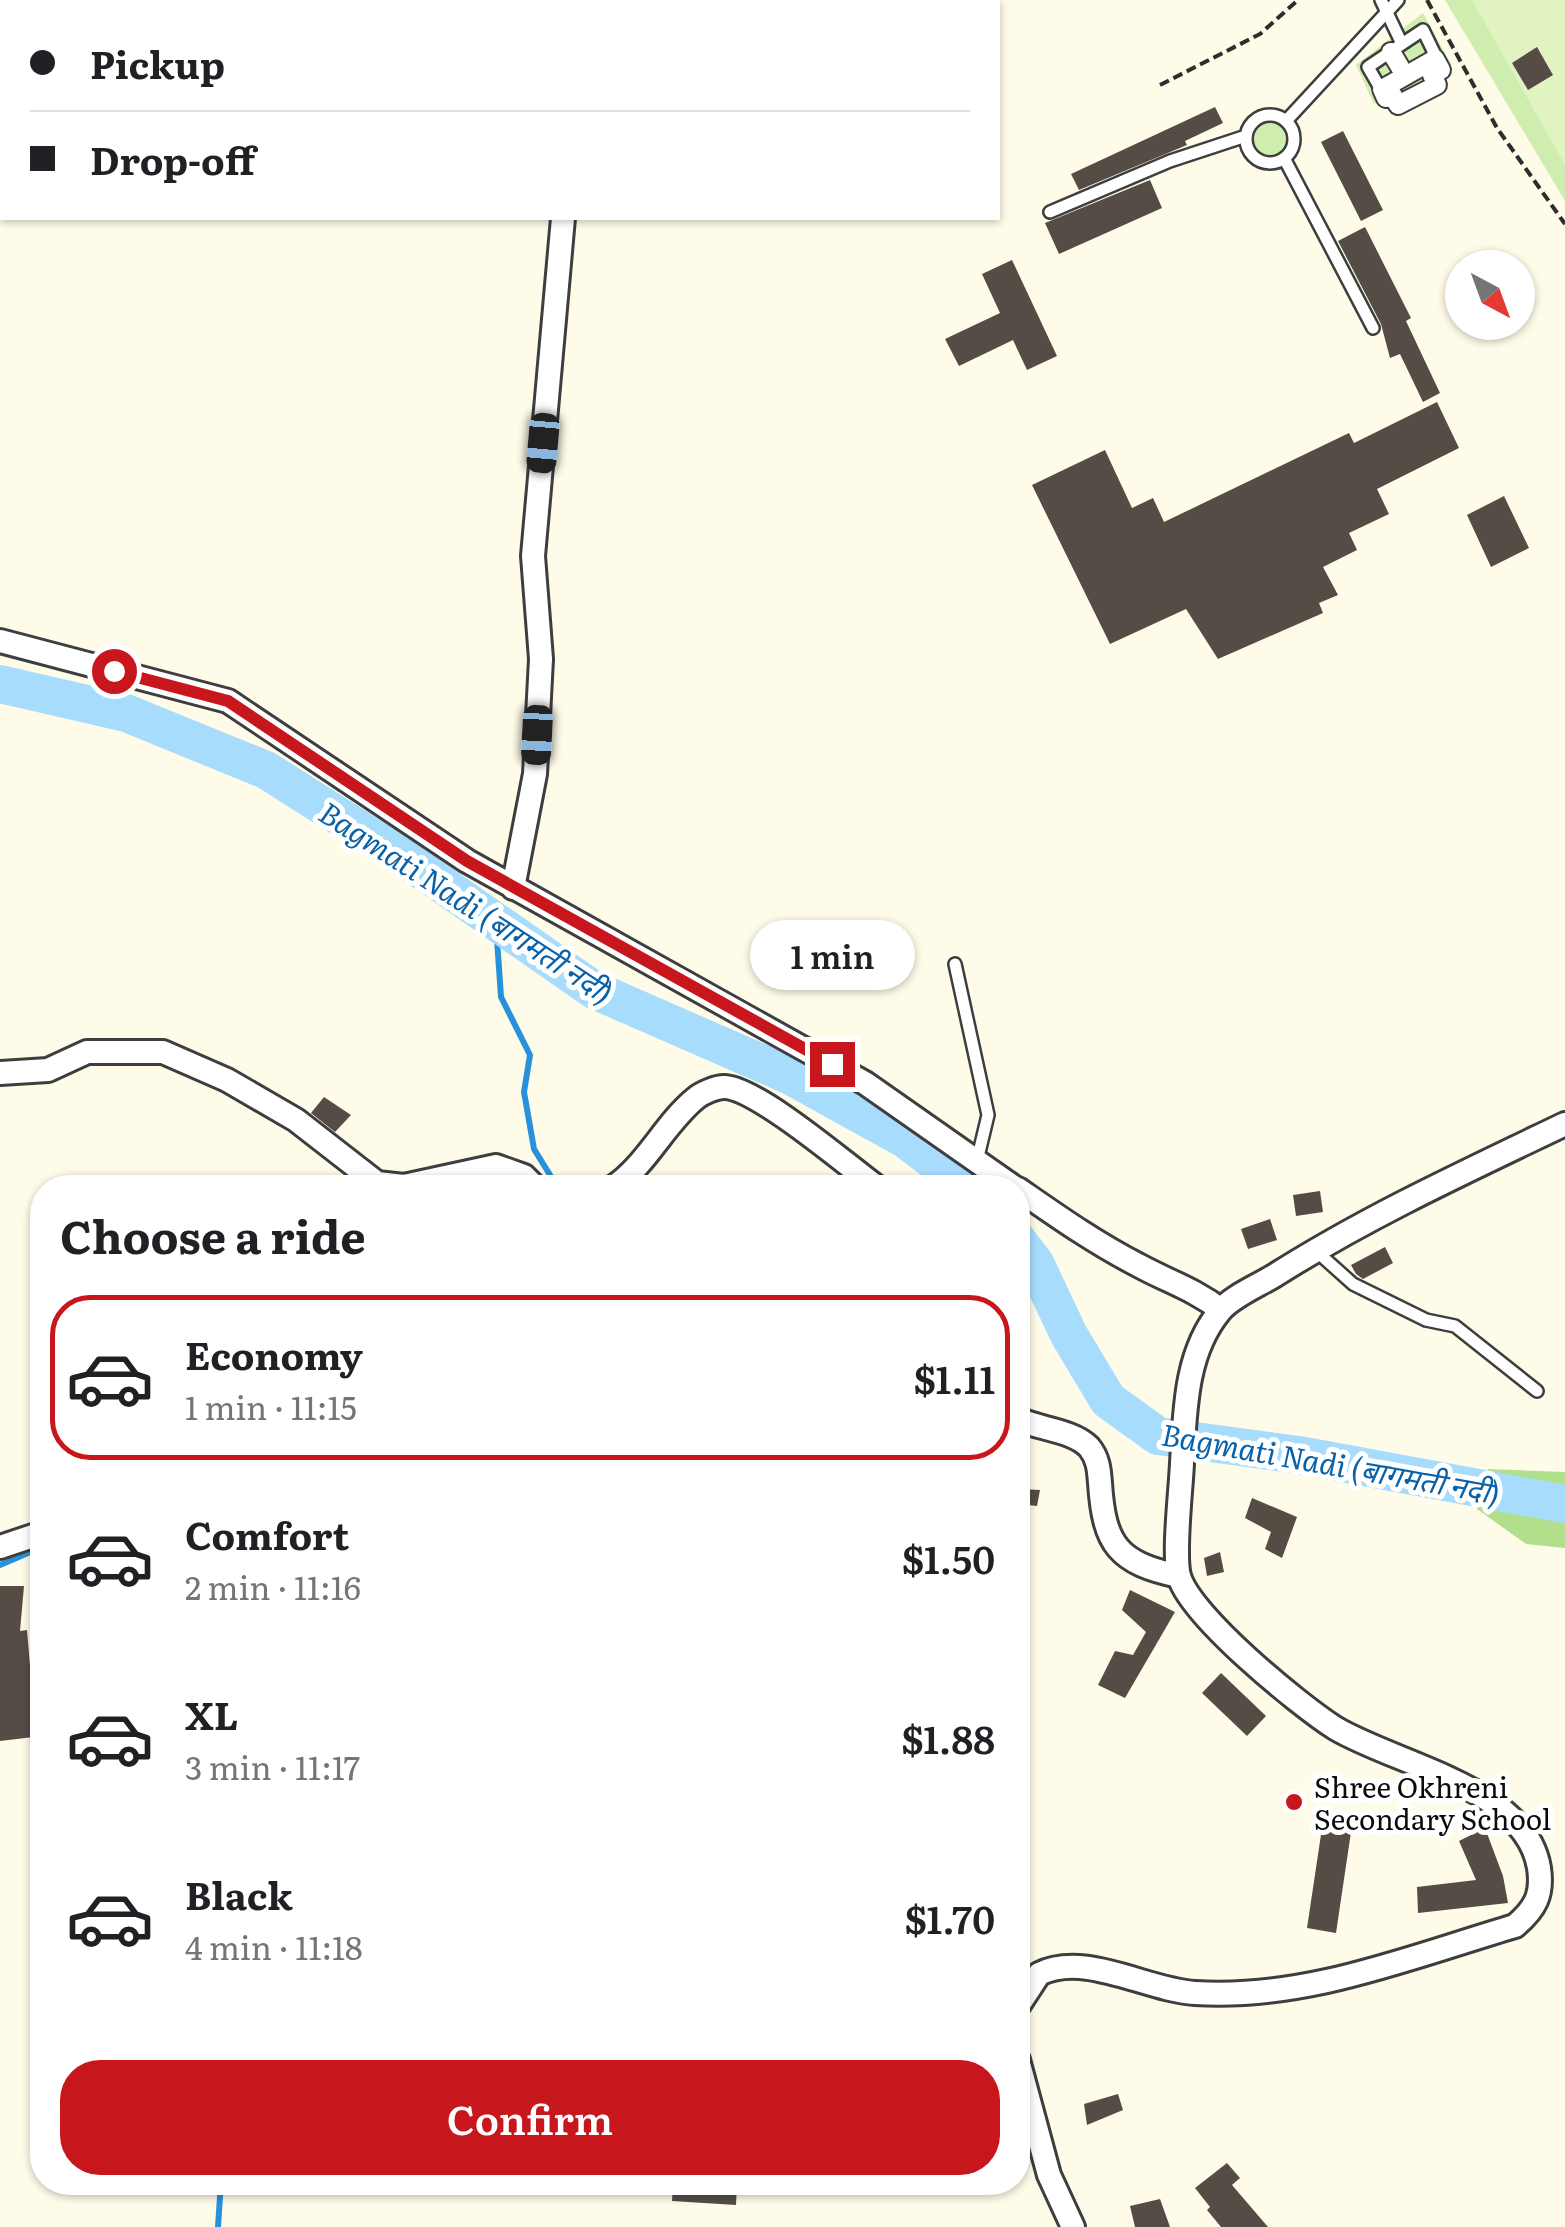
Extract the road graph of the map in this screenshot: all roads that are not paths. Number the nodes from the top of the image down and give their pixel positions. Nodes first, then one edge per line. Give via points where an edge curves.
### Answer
1 (1398, 0) edge
2 (1384, 4) edge
3 (1398, 54) junction
4 (1286, 121) junction
5 (1246, 136) junction
6 (1284, 158) junction
7 (1050, 212) dead end
8 (563, 220) edge
9 (1373, 328) dead end
10 (0, 641) edge
11 (512, 888) junction
12 (955, 964) dead end
13 (0, 1073) edge
14 (1565, 1124) edge
15 (977, 1161) junction
16 (367, 1175) edge
17 (455, 1175) edge
18 (521, 1175) edge
19 (631, 1175) edge
20 (860, 1175) edge
21 (997, 1175) edge
22 (1030, 1198) edge
23 (1315, 1250) junction
24 (1220, 1310) junction
25 (1537, 1391) dead end
26 (1030, 1424) edge
27 (30, 1538) edge
28 (0, 1548) edge
29 (1179, 1576) junction
30 (1030, 1988) edge
31 (1030, 2105) edge
32 (1072, 2227) edge

1 - 2 lane
2 - 3 lane
2 - 4 lane
3 - 3 lane via 1368,68 1381,94 1440,62 1423,30
4 - 5 lane via 1258,118
4 - 6 lane via 1294,140
5 - 6 lane via 1249,152 1262,162
5 - 7 lane
6 - 9 lane
8 - 11 street via 533,556 541,658 535,774
10 - 11 street via 228,701
11 - 15 street via 865,1083
12 - 15 lane via 988,1115
13 - 16 street via 48,1070 87,1052 163,1052 296,1120
14 - 23 street
15 - 21 street
17 - 18 street via 496,1166
19 - 20 street via 698,1096 722,1086 764,1104
22 - 24 street
23 - 24 street
23 - 25 lane via 1353,1284 1426,1320 1455,1326
24 - 29 street via 1187,1390
26 - 29 street via 1087,1445 1098,1462 1103,1522 1121,1552 1140,1568
27 - 28 street
29 - 30 street via 1196,1606 1288,1696 1338,1729 1472,1790 1508,1814 1530,1838 1539,1899 1516,1926 1281,1992 1194,1993 1071,1966 1039,1974
31 - 32 street via 1049,2176

